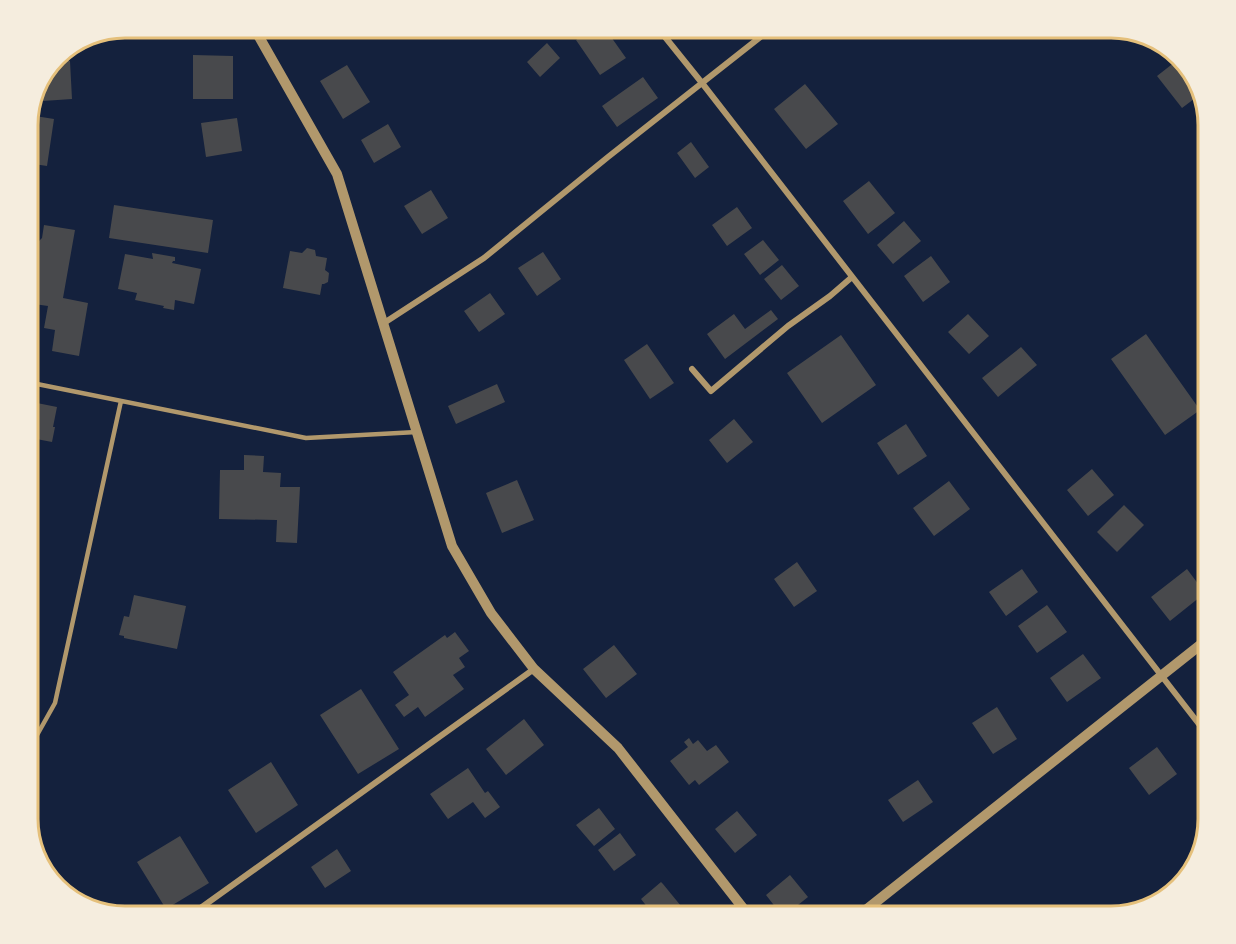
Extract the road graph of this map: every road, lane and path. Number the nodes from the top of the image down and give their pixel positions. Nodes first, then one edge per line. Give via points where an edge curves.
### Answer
1 (260, 38) edge
2 (666, 38) edge
3 (759, 38) edge
4 (702, 83) junction
5 (852, 277) junction
6 (384, 323) junction
7 (692, 369) dead end
8 (38, 384) edge
9 (121, 401) junction
10 (417, 432) junction
11 (1198, 647) edge
12 (534, 669) junction
13 (1161, 676) junction
14 (1198, 723) edge
15 (38, 733) edge
16 (202, 907) edge
17 (742, 907) edge
18 (870, 907) edge

1 - 6 street via 337,174
2 - 4 street
3 - 4 street
4 - 5 street
4 - 6 street via 484,258
5 - 7 street via 711,391
5 - 13 street
6 - 10 street
8 - 9 lane
9 - 10 lane via 306,438
9 - 15 lane via 55,703
10 - 12 street via 452,546 491,613
11 - 13 street
12 - 16 street
12 - 17 street via 618,748
13 - 14 street
13 - 18 street

